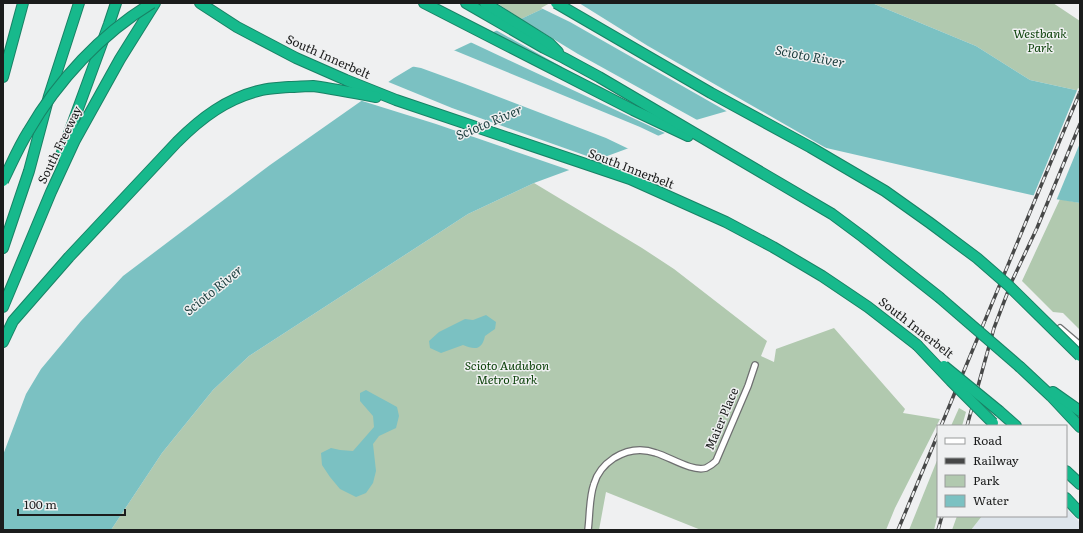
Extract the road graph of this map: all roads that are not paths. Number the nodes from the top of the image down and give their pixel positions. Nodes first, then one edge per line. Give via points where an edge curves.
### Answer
1 (23, 3) edge
2 (79, 3) edge
3 (116, 3) edge
4 (152, 3) edge
5 (156, 3) edge
6 (200, 3) edge
7 (424, 3) edge
8 (466, 3) edge
9 (485, 3) edge
10 (556, 3) edge
11 (564, 58) junction
12 (3, 77) edge
13 (396, 100) junction
14 (736, 157) junction
15 (3, 181) edge
16 (38, 221) junction
17 (3, 248) edge
18 (3, 307) edge
19 (1060, 328) dead end
20 (3, 342) edge
21 (917, 345) junction
22 (1080, 345) edge
23 (1080, 356) edge
24 (755, 365) dead end
25 (1020, 367) junction
26 (1080, 411) edge
27 (995, 425) edge
28 (1015, 425) edge
29 (1080, 427) edge
30 (1067, 472) edge
31 (1080, 484) edge
32 (1067, 499) edge
33 (1080, 513) edge
34 (588, 530) edge

1 - 12 highway
2 - 17 highway, South Freeway via 49,96 29,171
3 - 16 highway
4 - 15 highway, bridge via 109,34 81,60 57,88 27,133
5 - 16 highway, South Freeway via 120,59 75,140
6 - 13 highway, South Innerbelt via 237,27 296,58
7 - 14 highway via 633,110
8 - 11 highway
9 - 11 highway via 549,43
10 - 23 highway, bridge via 885,191 977,258
11 - 14 highway
13 - 20 highway via 312,86 276,88 246,95 207,115 177,142 69,257 14,321
13 - 21 highway, South Innerbelt via 630,179 726,222 822,276
14 - 25 highway, bridge via 832,214 939,297
16 - 18 highway, South Freeway
19 - 22 street
21 - 27 highway, bridge
21 - 28 highway, South Innerbelt, bridge
24 - 34 street, Maier Place via 716,461 701,468 656,453 635,450 610,460 594,483
25 - 26 highway
25 - 29 highway
30 - 31 highway
32 - 33 highway

